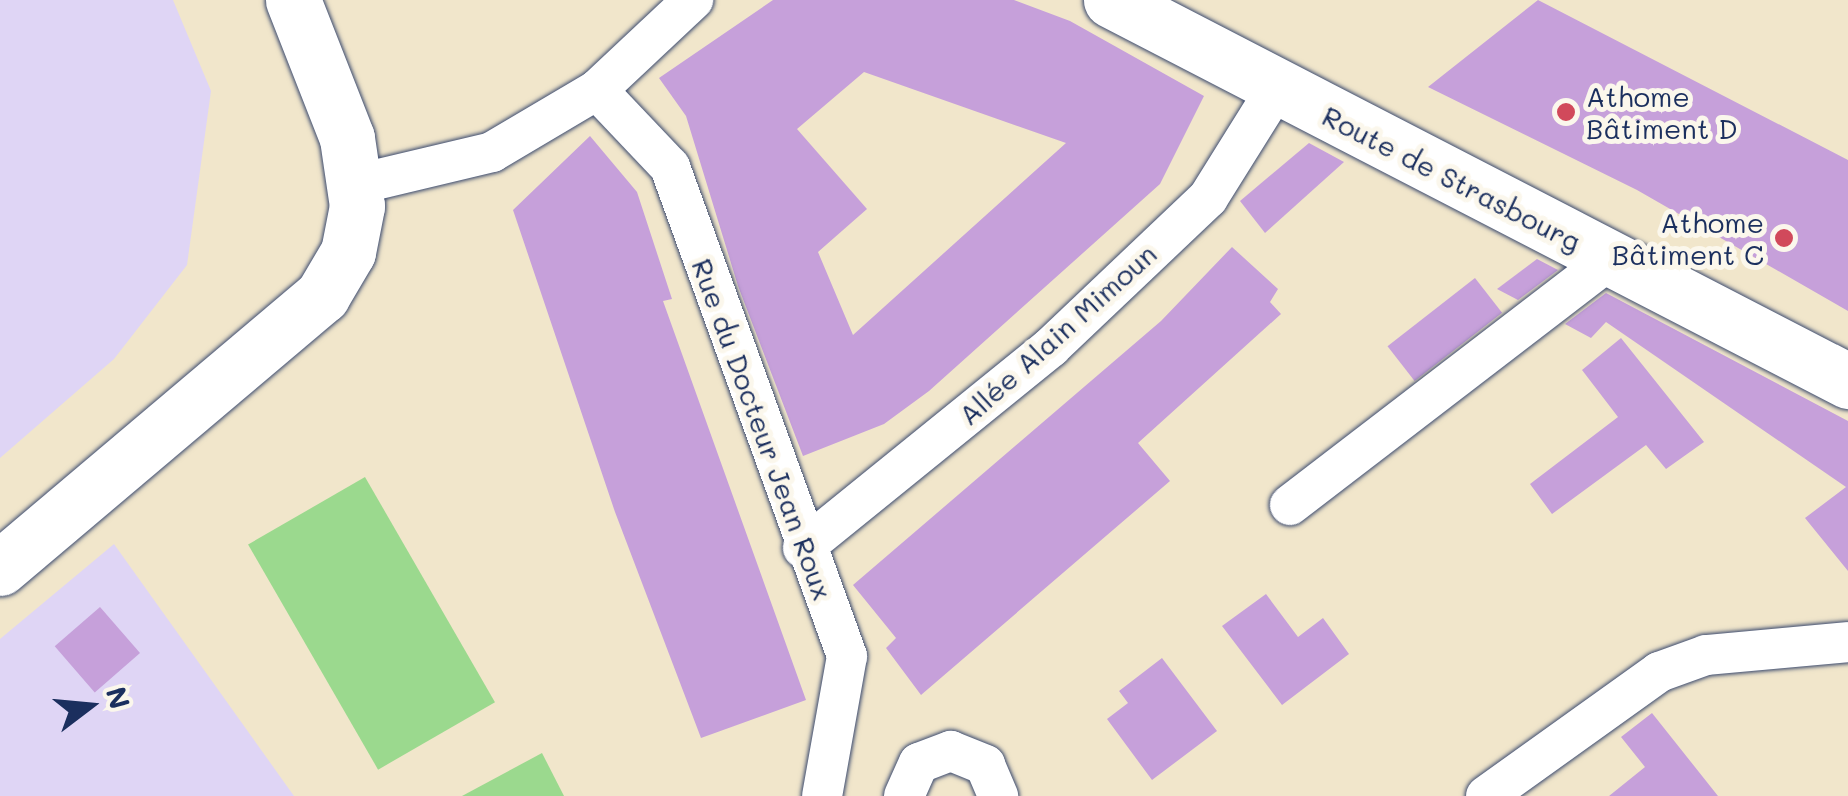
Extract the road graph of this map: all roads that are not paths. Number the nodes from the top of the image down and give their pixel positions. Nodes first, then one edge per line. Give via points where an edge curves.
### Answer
1 (294, 0) edge
2 (693, 0) edge
3 (1112, 0) edge
4 (1276, 89) junction
5 (597, 90) junction
6 (354, 184) junction
7 (1611, 259) junction
8 (1848, 381) edge
9 (1290, 505) dead end
10 (803, 548) junction
11 (0, 568) edge
12 (1848, 642) edge
13 (822, 796) edge
14 (904, 796) edge
15 (998, 796) edge
16 (1486, 796) edge

1 - 6 main road via 347,138
2 - 5 street
3 - 4 main road, Route de Strasbourg
4 - 7 main road, Route de Strasbourg
4 - 10 street, Allée Alain Mimoun via 1208,198 1052,347
5 - 6 street via 492,152
5 - 10 street, Rue du Docteur Jean Roux via 670,167
6 - 11 main road via 348,252 322,296
7 - 8 main road, Route de Strasbourg
7 - 9 street
10 - 13 street, Rue du Docteur Jean Roux via 847,656
12 - 16 street via 1706,654 1659,672
14 - 15 street via 919,763 952,750 984,765

